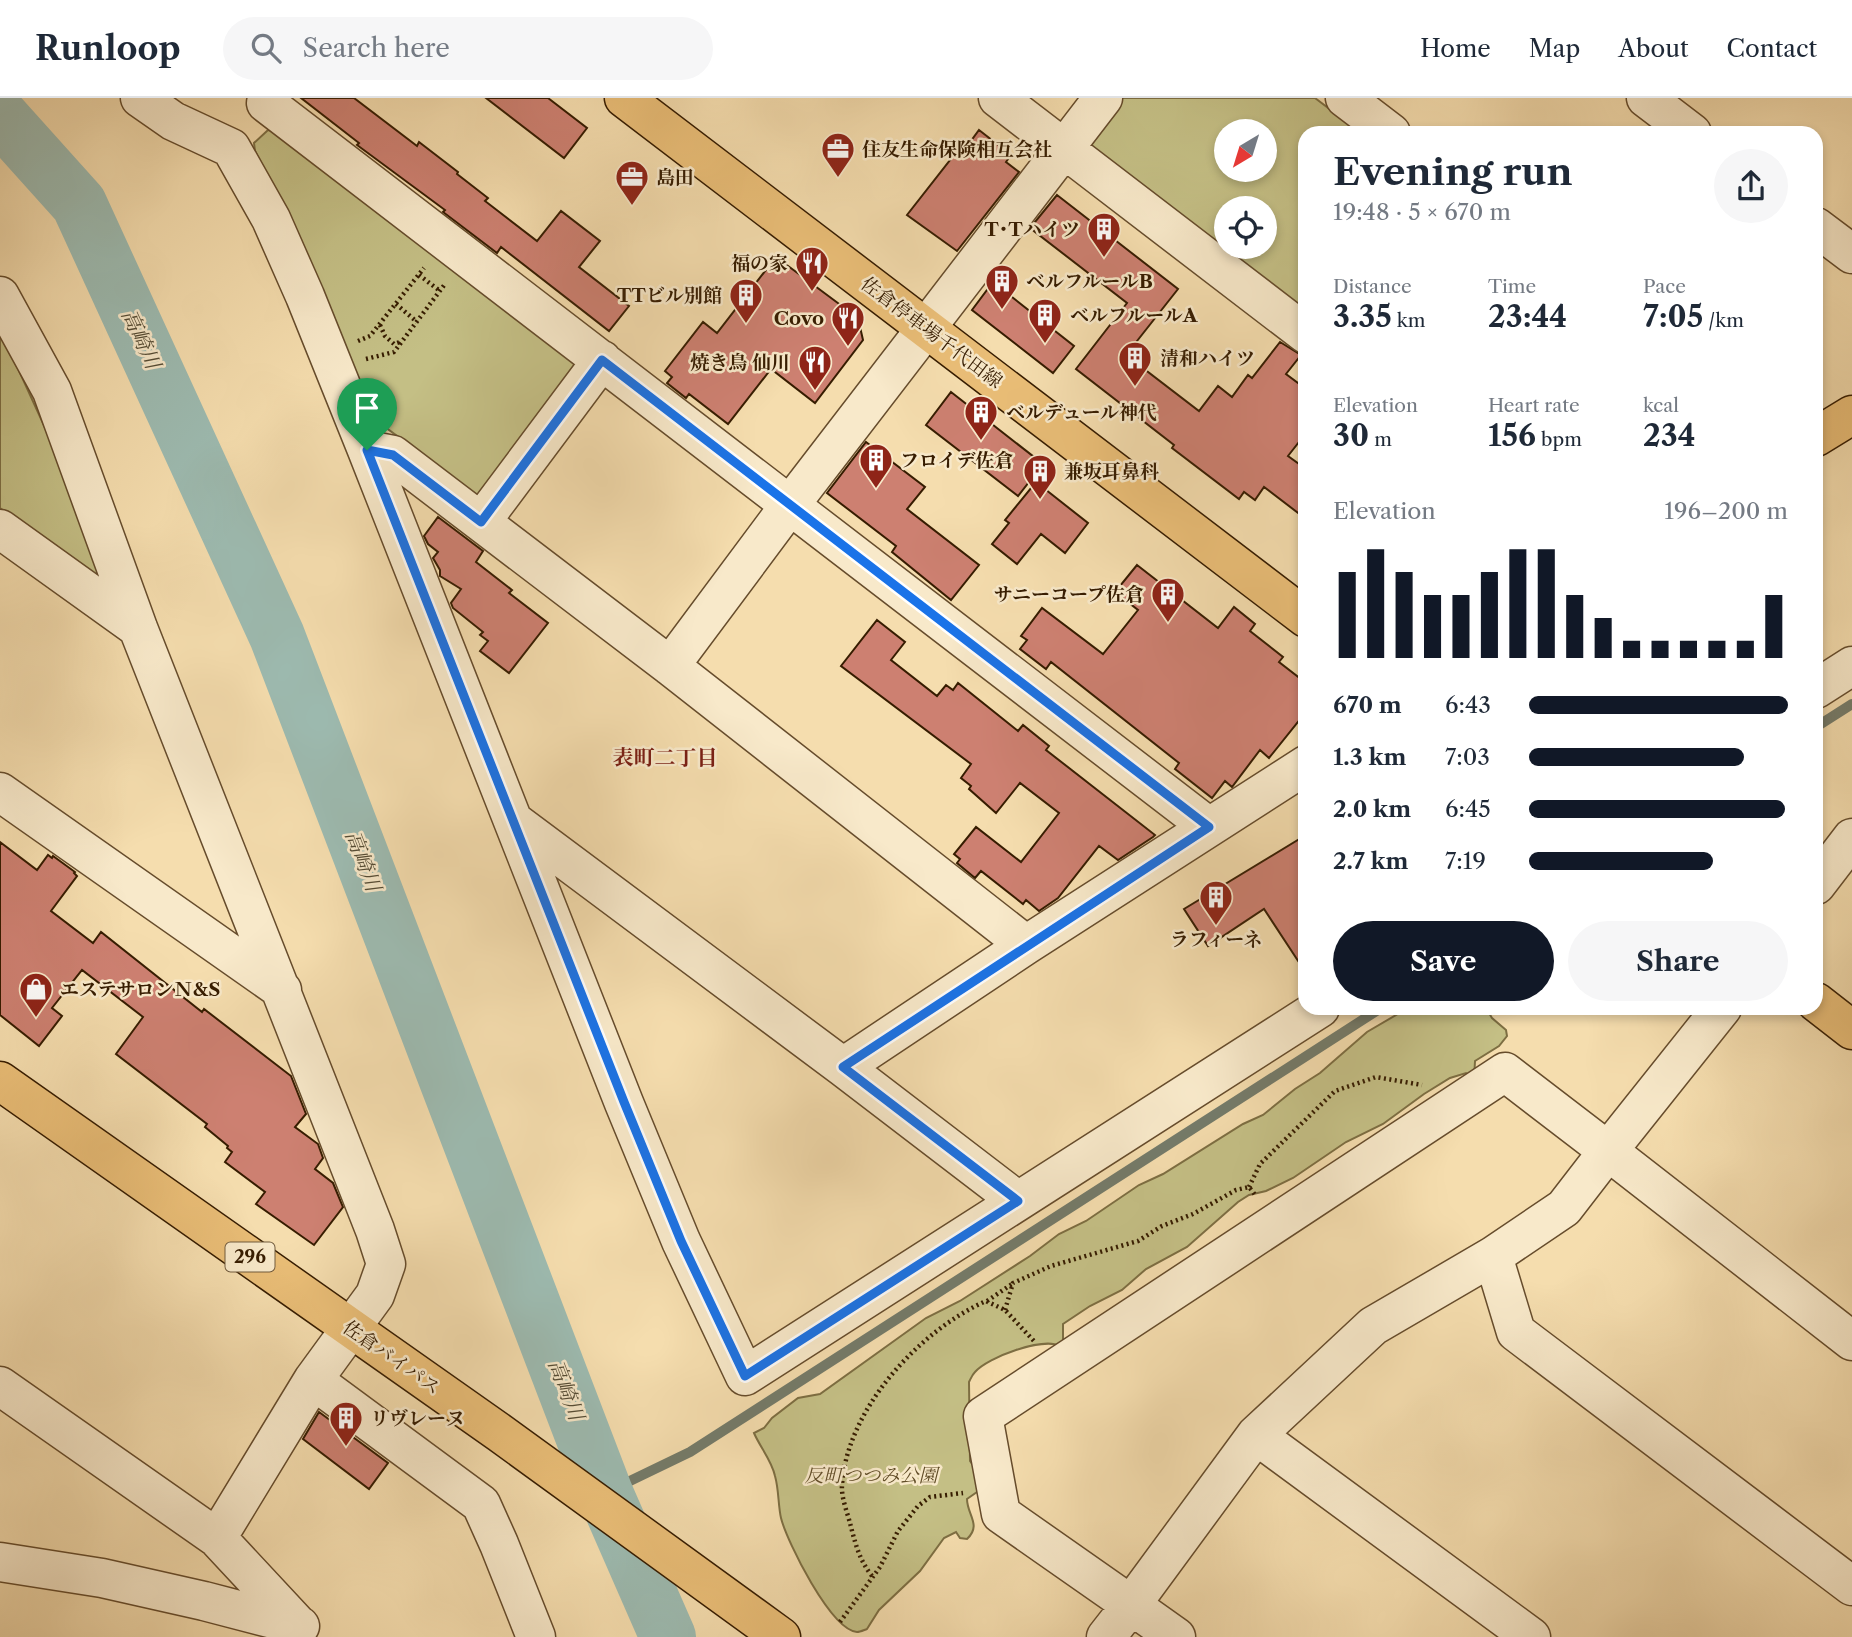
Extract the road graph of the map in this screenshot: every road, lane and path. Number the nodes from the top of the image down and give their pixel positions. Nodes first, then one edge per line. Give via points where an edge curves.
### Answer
1 (140, 98) edge
2 (624, 98) edge
3 (998, 98) edge
4 (1103, 98) edge
5 (1345, 98) edge
6 (1646, 98) edge
7 (268, 100) edge
8 (1382, 126) edge
9 (1683, 126) edge
10 (231, 148) junction
11 (1066, 149) junction
12 (1823, 232) edge
13 (1852, 254) edge
14 (432, 259) dead end
15 (419, 275) junction
16 (452, 275) dead end
17 (440, 291) junction
18 (0, 296) edge
19 (396, 304) junction
20 (417, 322) junction
21 (380, 325) junction
22 (926, 328) junction
23 (1298, 328) edge
24 (401, 342) junction
25 (352, 343) dead end
26 (361, 360) dead end
27 (602, 360) junction
28 (1852, 415) edge
29 (1823, 433) edge
30 (367, 450) junction
31 (790, 505) junction
32 (481, 522) junction
33 (0, 529) edge
34 (1298, 612) edge
35 (138, 628) junction
36 (670, 666) junction
37 (1852, 666) edge
38 (1823, 685) edge
39 (1298, 770) edge
40 (0, 792) edge
41 (516, 824) junction
42 (1209, 827) junction
43 (1852, 838) edge
44 (1823, 876) edge
45 (1026, 945) junction
46 (282, 990) junction
47 (1823, 1007) edge
48 (1309, 1015) edge
49 (1715, 1015) edge
50 (1852, 1030) edge
51 (843, 1067) junction
52 (0, 1081) edge
53 (1429, 1087) dead end
54 (1608, 1151) junction
55 (1249, 1186) junction
56 (1018, 1201) junction
57 (1261, 1203) dead end
58 (1493, 1255) junction
59 (1013, 1283) junction
60 (986, 1301) junction
61 (1006, 1310) junction
62 (350, 1328) junction
63 (1852, 1341) edge
64 (1035, 1343) dead end
65 (313, 1380) junction
66 (0, 1386) edge
67 (1256, 1435) junction
68 (974, 1491) dead end
69 (216, 1538) junction
70 (0, 1562) edge
71 (873, 1576) junction
72 (1852, 1586) edge
73 (1131, 1605) junction
74 (840, 1622) dead end
75 (307, 1631) edge
76 (536, 1637) edge
77 (781, 1637) edge
78 (1106, 1637) edge
79 (1175, 1637) edge
80 (1531, 1637) edge

1 - 10 street via 173,121
2 - 22 main road, 佐倉停車場千代田線
3 - 11 street
4 - 11 street
5 - 8 street
6 - 9 street
7 - 10 street
7 - 27 street
10 - 30 street via 271,219
11 - 22 street
11 - 23 street
12 - 13 street
14 - 15 path
15 - 17 path
15 - 19 path
16 - 17 path
17 - 20 path
18 - 35 street via 52,391
19 - 20 path
19 - 21 path
20 - 24 path
21 - 24 path via 394,344
21 - 25 path via 370,336
22 - 31 street
22 - 34 main road, 佐倉停車場千代田線
24 - 26 path via 394,352
27 - 31 street
27 - 32 street
28 - 29 main road
30 - 32 street via 393,455
30 - 41 street
31 - 36 street
31 - 42 street
32 - 36 street
33 - 35 street
35 - 46 street
36 - 45 street
37 - 38 street
39 - 42 street
40 - 46 street
41 - 51 street
41 - 56 street via 676,1228 745,1376
42 - 45 street
43 - 44 street
45 - 51 street
46 - 62 street via 386,1264 375,1295
47 - 50 main road
48 - 56 street
49 - 54 street
51 - 56 street
52 - 62 main road, 佐倉バイパス / 296
53 - 55 path via 1376,1077 1335,1091 1260,1164
54 - 58 street via 1564,1208
54 - 63 street
54 - 73 street via 1505,1072 983,1416 1001,1514
55 - 57 path
55 - 59 path via 1138,1241 1051,1266
58 - 67 street via 1373,1326
58 - 72 street via 1516,1332
59 - 60 path
59 - 61 path
60 - 61 path
60 - 71 path via 937,1331 889,1377 847,1453 842,1488 860,1561
61 - 64 path
62 - 65 street
62 - 77 main road, 佐倉バイパス / 296
65 - 69 street
65 - 76 street via 481,1504
66 - 69 street
67 - 73 street
67 - 80 street
68 - 71 path via 930,1497 918,1506
69 - 75 street
70 - 75 street via 102,1578
71 - 74 path
73 - 78 street
73 - 79 street

